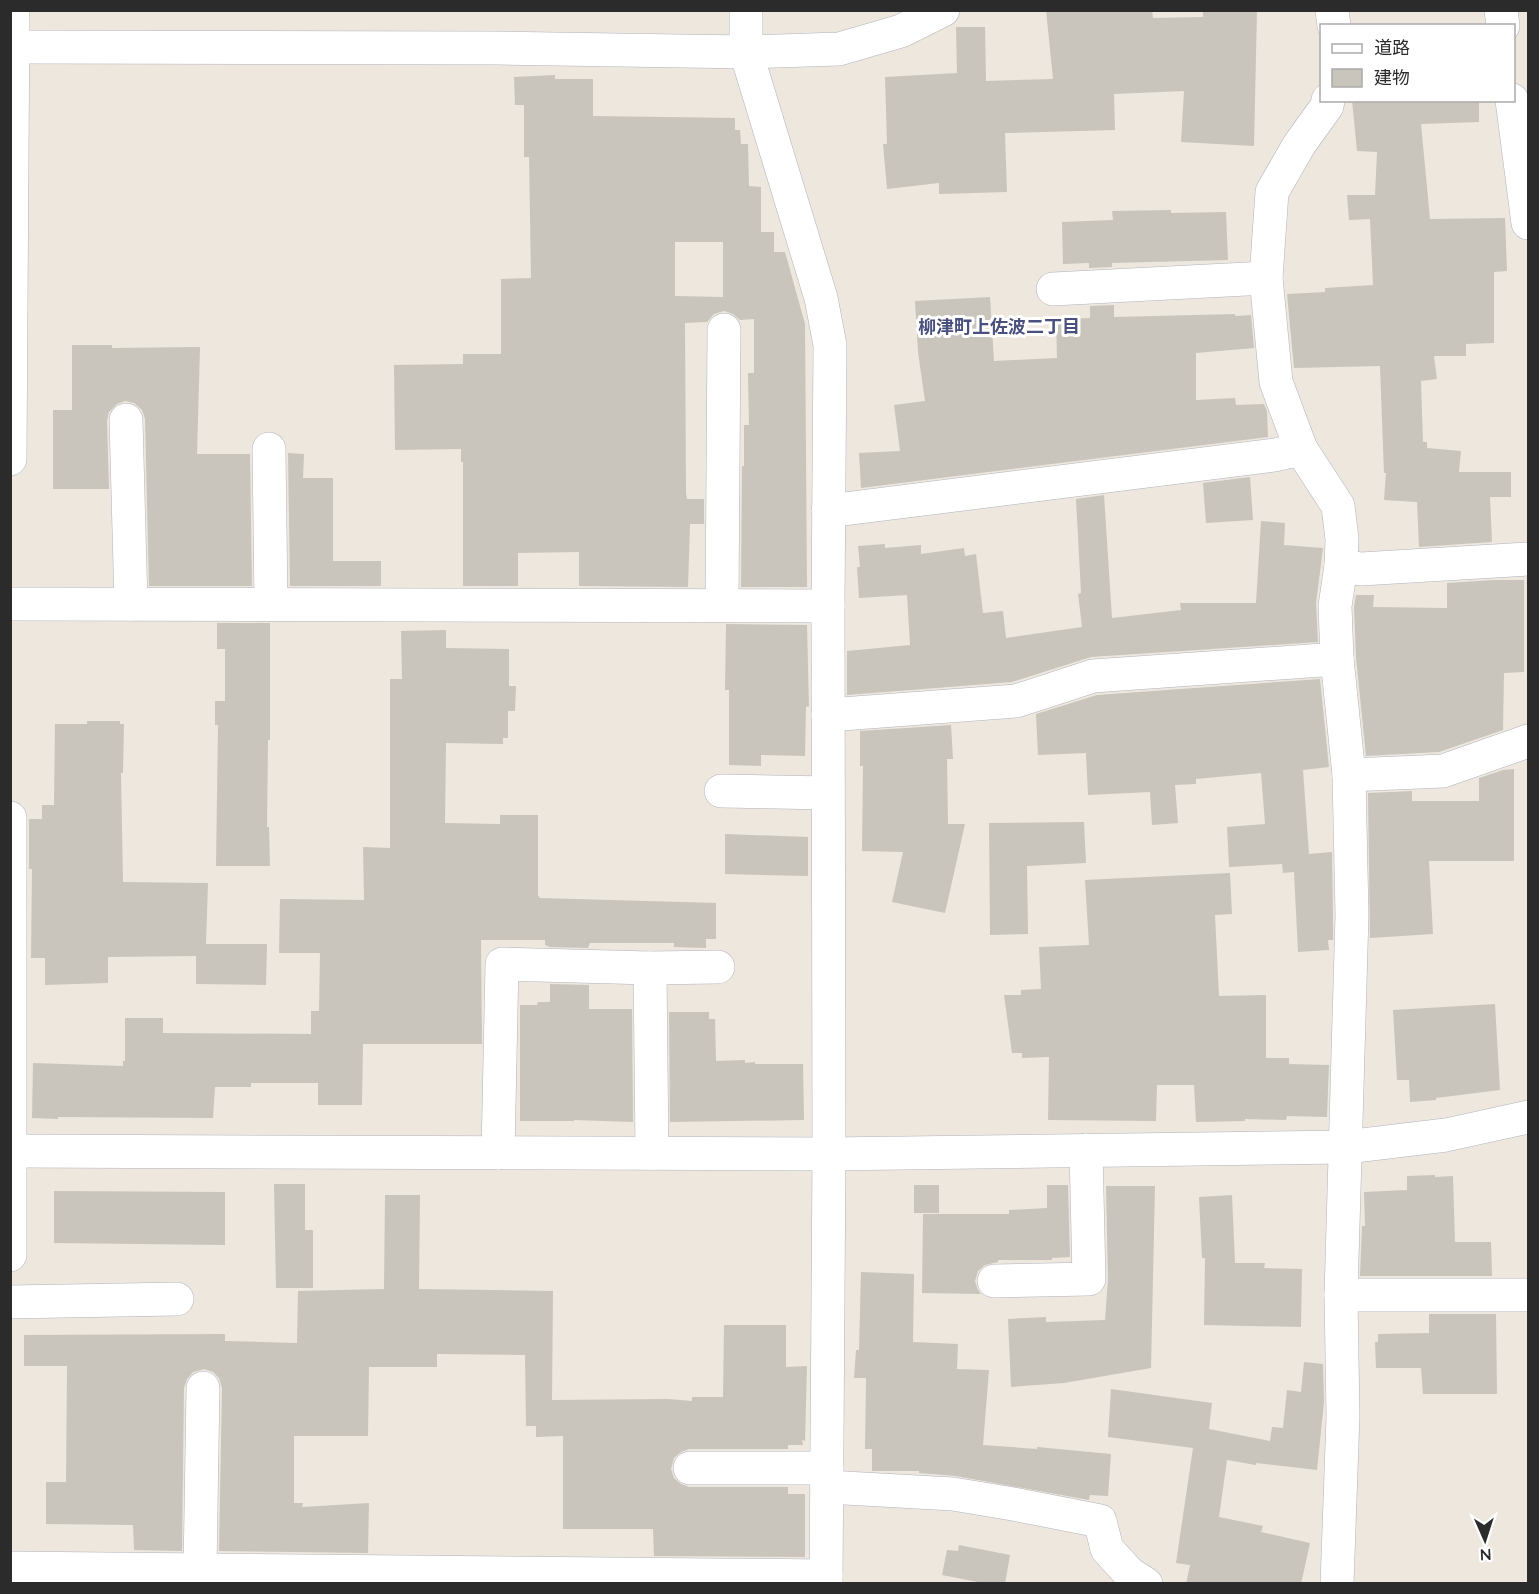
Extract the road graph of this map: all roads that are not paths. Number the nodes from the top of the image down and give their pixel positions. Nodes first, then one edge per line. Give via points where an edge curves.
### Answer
1 (14, 10) edge
2 (746, 10) edge
3 (943, 10) edge
4 (12, 47) edge
5 (746, 52) junction
6 (1328, 102) edge
7 (1512, 102) edge
8 (1528, 223) edge
9 (1266, 278) junction
10 (1053, 289) dead end
11 (724, 330) dead end
12 (126, 420) dead end
13 (269, 449) dead end
14 (1301, 449) junction
15 (10, 459) edge
16 (828, 511) junction
17 (1528, 559) edge
18 (1341, 566) junction
19 (10, 604) edge
20 (131, 604) junction
21 (271, 604) junction
22 (722, 605) junction
23 (828, 606) junction
24 (1338, 659) junction
25 (828, 715) junction
26 (1528, 741) edge
27 (1349, 775) junction
28 (721, 791) dead end
29 (828, 793) junction
30 (10, 819) edge
31 (650, 968) junction
32 (718, 968) dead end
33 (1528, 1117) edge
34 (1346, 1147) junction
35 (1086, 1150) junction
36 (11, 1151) edge
37 (498, 1153) junction
38 (652, 1153) junction
39 (829, 1154) junction
40 (10, 1255) edge
41 (1528, 1266) edge
42 (994, 1281) dead end
43 (1341, 1295) junction
44 (1528, 1295) edge
45 (177, 1299) dead end
46 (10, 1302) edge
47 (203, 1388) dead end
48 (690, 1468) dead end
49 (827, 1477) junction
50 (10, 1568) edge
51 (200, 1570) junction
52 (509, 1578) edge
53 (826, 1580) edge
54 (1146, 1584) edge
55 (1337, 1584) edge

1 - 4 street
2 - 5 street
3 - 5 street via 900,31 839,49
4 - 5 street
4 - 15 street
5 - 16 street via 821,298 830,345
6 - 9 street via 1272,192
7 - 8 street
9 - 10 street
9 - 14 street via 1276,382
11 - 22 street
12 - 20 street
13 - 21 street
14 - 16 street
14 - 18 street via 1338,506
16 - 23 street
17 - 18 street via 1361,569
18 - 24 street via 1335,606
19 - 20 street
20 - 21 street
21 - 22 street
22 - 23 street
23 - 25 street
24 - 25 street via 1093,676 1016,701
24 - 27 street
25 - 29 street
26 - 27 street via 1443,771
27 - 34 street via 1352,915
28 - 29 street
29 - 39 street
30 - 36 street
31 - 32 street
31 - 37 street via 502,964
31 - 38 street
33 - 34 street via 1446,1135
34 - 35 street
34 - 43 street
35 - 39 street
35 - 42 street via 1089,1279
36 - 37 street
36 - 40 street
37 - 38 street
38 - 39 street
39 - 49 street
41 - 44 street
43 - 44 street
43 - 55 street via 1343,1416
45 - 46 street
47 - 51 street
48 - 49 street
49 - 53 street
49 - 54 street via 953,1494 1100,1521 1107,1549 1129,1573
50 - 51 street
51 - 52 street
52 - 53 street

